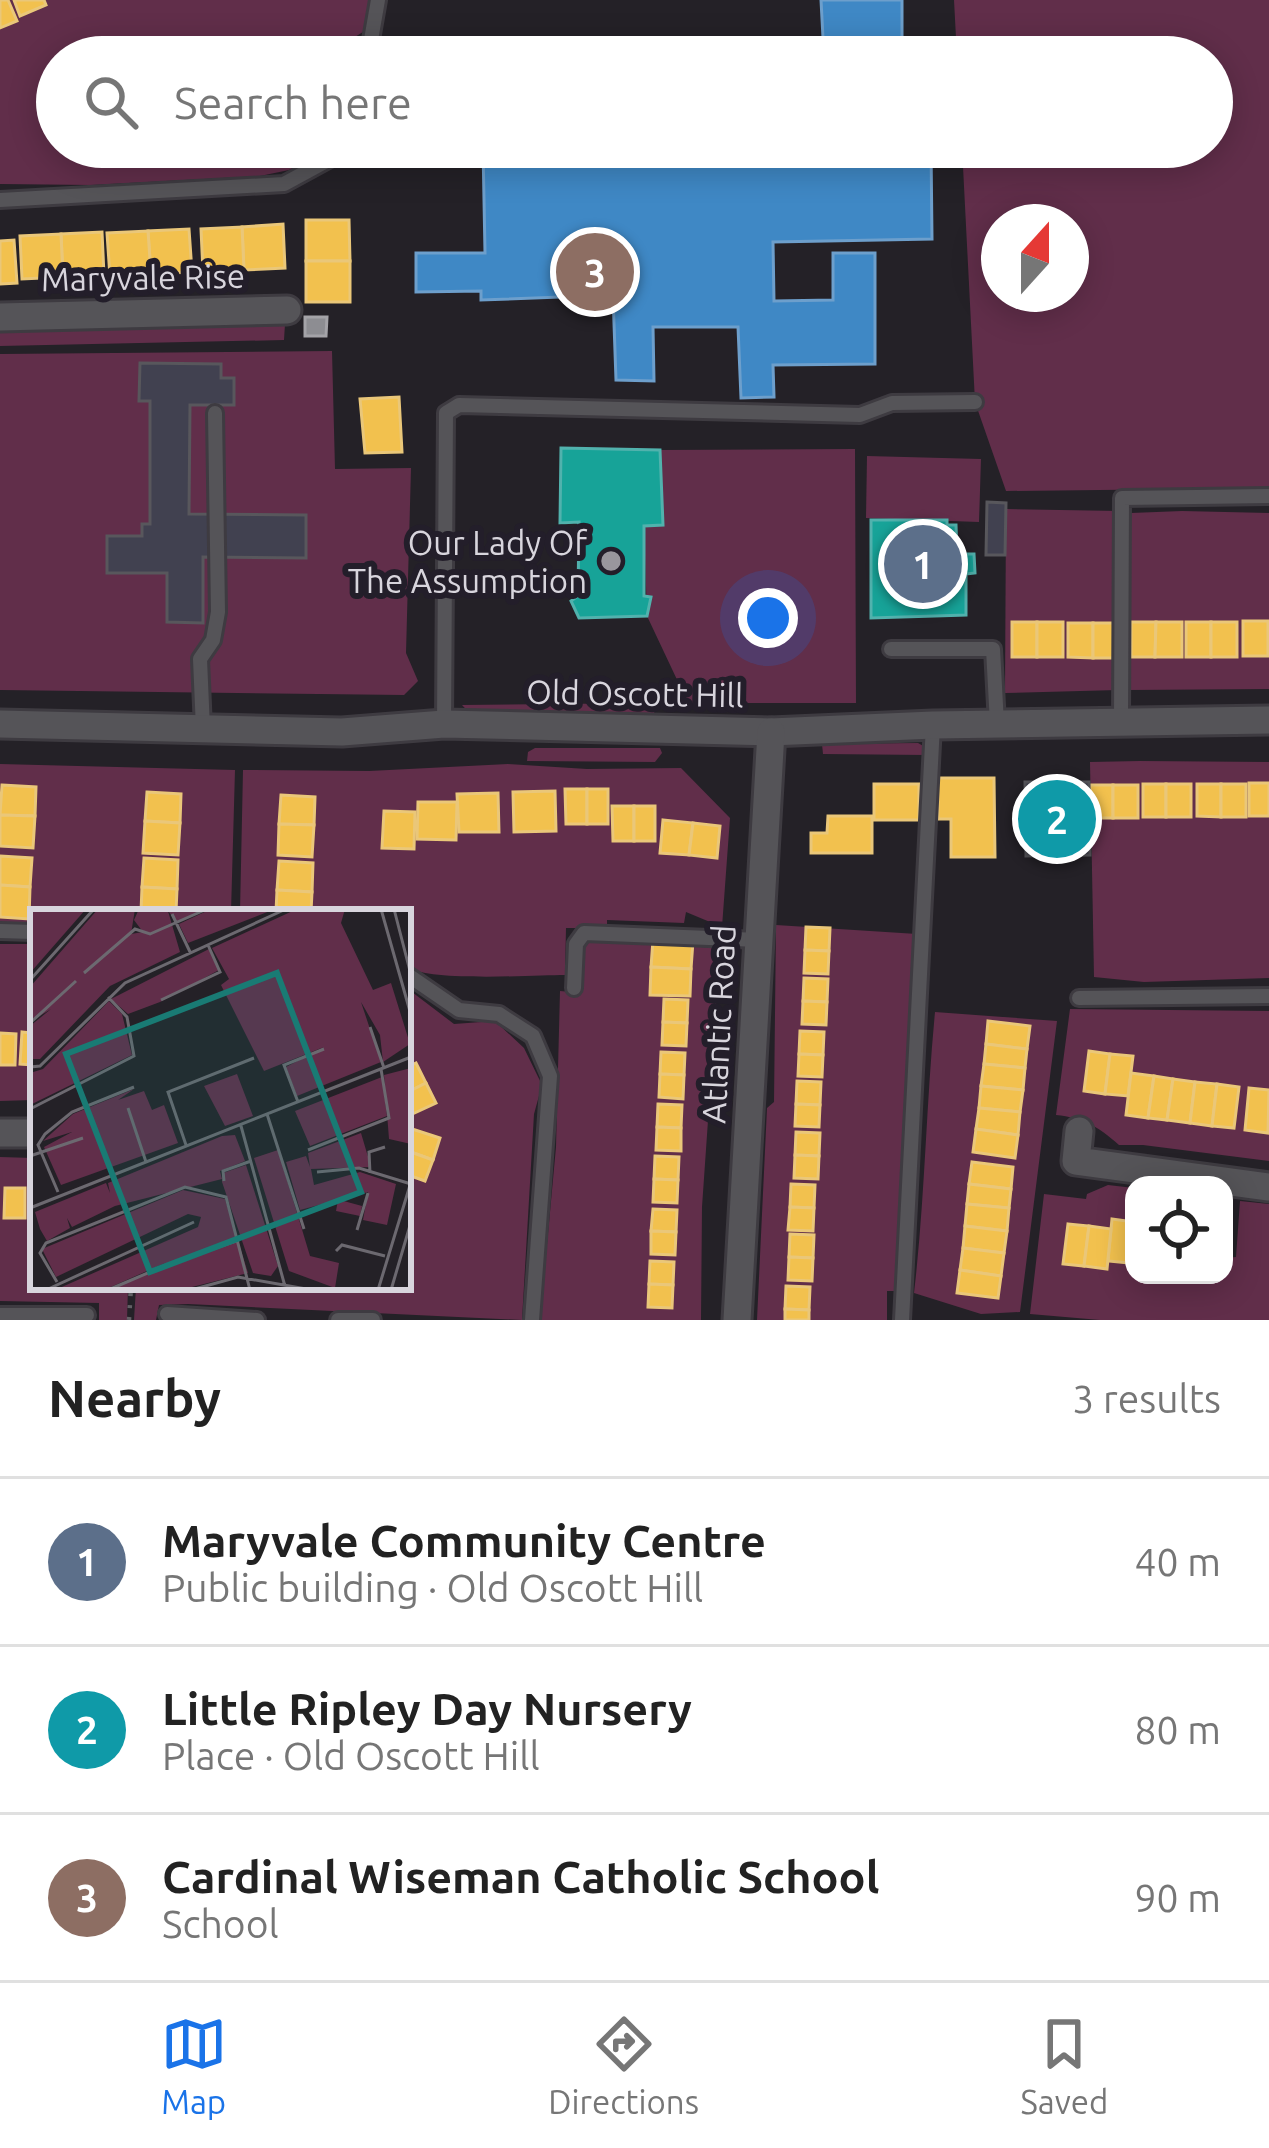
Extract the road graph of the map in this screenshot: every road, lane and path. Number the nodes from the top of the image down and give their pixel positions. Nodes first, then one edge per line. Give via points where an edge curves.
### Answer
1 (378, 0) edge
2 (372, 36) edge
3 (313, 168) edge
4 (0, 200) edge
5 (287, 310) dead end
6 (0, 317) edge
7 (975, 402) dead end
8 (215, 413) dead end
9 (1269, 496) edge
10 (891, 649) dead end
11 (1269, 720) edge
12 (1121, 721) junction
13 (0, 724) edge
14 (444, 724) junction
15 (997, 724) junction
16 (933, 725) junction
17 (203, 729) junction
18 (771, 733) junction
19 (759, 940) junction
20 (411, 978) edge
21 (574, 988) dead end
22 (1269, 996) edge
23 (1078, 998) dead end
24 (1079, 1131) dead end
25 (0, 1132) edge
26 (30, 1133) edge
27 (1269, 1187) edge
28 (131, 1290) edge
29 (167, 1314) dead end
30 (0, 1315) edge
31 (87, 1315) dead end
32 (129, 1320) edge
33 (256, 1320) edge
34 (338, 1320) edge
35 (373, 1320) edge
36 (532, 1320) edge
37 (737, 1320) edge
38 (902, 1320) edge

1 - 2 lane
3 - 4 lane via 284,184
5 - 6 street, Maryvale Rise
7 - 14 lane via 892,403 860,415 459,404 446,413
8 - 17 lane via 218,612 200,659
9 - 12 lane via 1122,498
10 - 15 lane via 994,649
11 - 12 street, Old Oscott Hill
12 - 15 street, Old Oscott Hill
13 - 17 street, Old Oscott Hill
14 - 17 street, Old Oscott Hill
14 - 18 street, Old Oscott Hill
15 - 16 street, Old Oscott Hill
16 - 18 street, Old Oscott Hill
16 - 38 lane
18 - 19 street, Atlantic Road
19 - 21 lane via 584,933
19 - 37 street, Atlantic Road
20 - 36 lane via 459,1010 499,1014 533,1036 550,1076
22 - 23 lane
24 - 27 street via 1074,1176
25 - 26 street
28 - 32 path
29 - 33 lane
30 - 31 lane
34 - 35 lane

